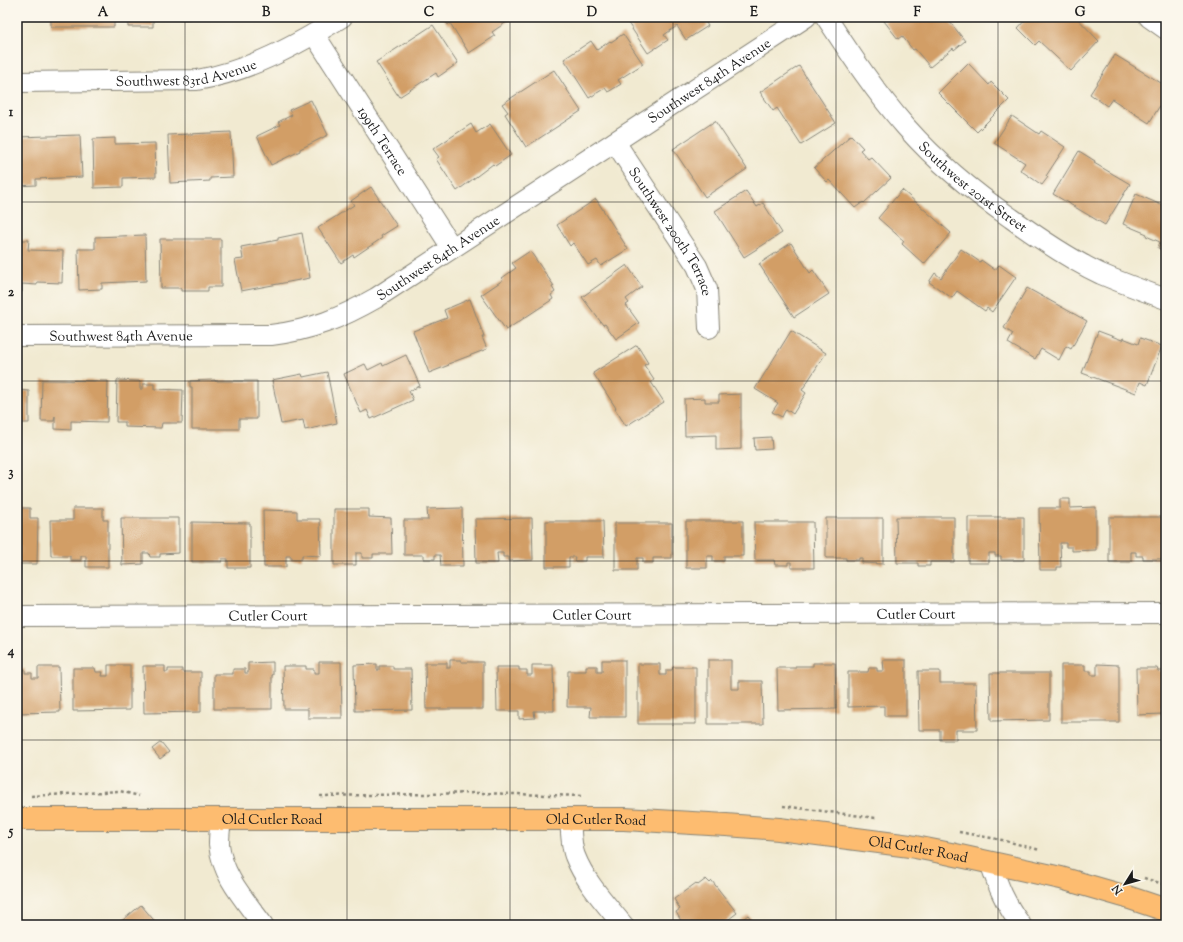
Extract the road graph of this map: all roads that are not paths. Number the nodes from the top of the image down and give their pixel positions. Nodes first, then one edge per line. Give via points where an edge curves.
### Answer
1 (342, 17) edge
2 (806, 17) edge
3 (826, 17) edge
4 (1149, 17) edge
5 (1166, 29) edge
6 (314, 34) junction
7 (17, 82) edge
8 (615, 142) junction
9 (452, 248) junction
10 (1166, 299) edge
11 (709, 328) dead end
12 (17, 336) edge
13 (1166, 613) edge
14 (17, 616) edge
15 (221, 818) junction
16 (17, 819) edge
17 (570, 819) junction
18 (990, 862) junction
19 (1166, 910) edge
20 (263, 925) edge
21 (623, 925) edge
22 (1021, 925) edge

1 - 6 street, Southwest 83rd Avenue
2 - 8 street, Southwest 84th Avenue
3 - 10 street, Southwest 201st Street via 893,111 958,178 1044,242 1101,273
4 - 5 street
6 - 7 street, Southwest 83rd Avenue via 259,62 203,79
6 - 9 street, 199th Terrace
8 - 9 street, Southwest 84th Avenue
8 - 11 street, Southwest 200th Terrace via 697,266 707,289
9 - 12 street, Southwest 84th Avenue via 362,306 335,320 301,330 261,335
13 - 14 street, Cutler Court
15 - 16 main road, Old Cutler Road
15 - 17 main road, Old Cutler Road
15 - 20 street via 219,843 227,873
17 - 18 main road, Old Cutler Road via 624,819 779,829 910,846
17 - 21 street via 574,855 586,876
18 - 19 main road, Old Cutler Road via 1094,887
18 - 22 street via 998,888

